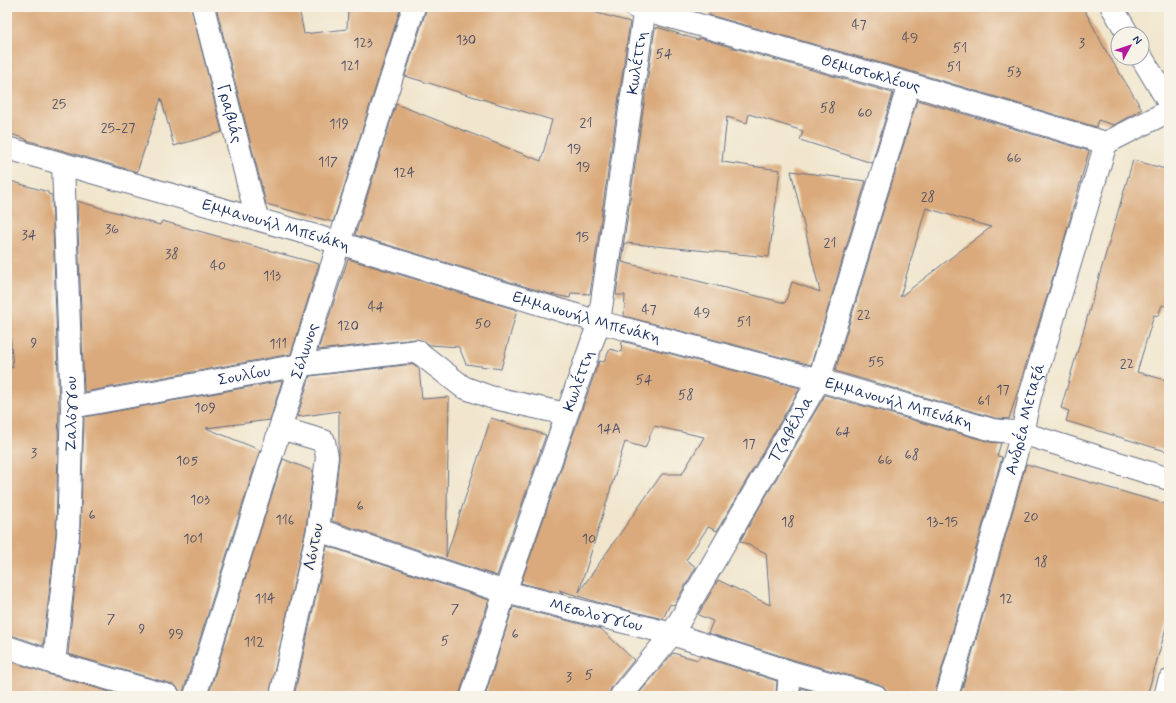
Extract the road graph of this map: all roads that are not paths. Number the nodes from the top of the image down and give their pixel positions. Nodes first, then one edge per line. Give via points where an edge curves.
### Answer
1 (203, 7) edge
2 (414, 7) edge
3 (1112, 7) edge
4 (642, 8) edge
5 (1123, 26) edge
6 (1147, 66) edge
7 (909, 84) junction
8 (1169, 104) edge
9 (1169, 112) edge
10 (1106, 143) junction
11 (7, 148) edge
12 (63, 164) junction
13 (257, 219) junction
14 (339, 243) junction
15 (599, 322) junction
16 (300, 365) junction
17 (819, 380) junction
18 (72, 408) junction
19 (566, 414) junction
20 (280, 428) junction
21 (1022, 433) junction
22 (1169, 479) edge
23 (318, 530) junction
24 (504, 592) junction
25 (672, 634) junction
26 (7, 647) edge
27 (54, 663) junction
28 (790, 672) junction
29 (1169, 681) edge
30 (169, 696) edge
31 (195, 696) edge
32 (281, 696) edge
33 (472, 696) edge
34 (621, 696) edge
35 (788, 696) edge
36 (876, 696) edge
37 (947, 696) edge
38 (1164, 696) edge

1 - 13 street, Γραβιάς
2 - 14 street, Σόλωνος
3 - 5 street
4 - 7 street, Θεμιστοκλέους
4 - 15 street, Κωλέττη
6 - 8 street
7 - 10 street, Θεμιστοκλέους
7 - 17 street, Τζαβέλλα
9 - 10 street
10 - 21 street, Ανδρέα Μεταξά via 1030,396
11 - 12 street, Εμμανουήλ Μπενάκη
12 - 13 street, Εμμανουήλ Μπενάκη
12 - 18 street, Ζαλόγγου
13 - 14 street, Εμμανουήλ Μπενάκη
14 - 15 street, Εμμανουήλ Μπενάκη
14 - 16 street, Σόλωνος
15 - 17 street, Εμμανουήλ Μπενάκη
15 - 19 street, Κωλέττη
16 - 18 street, Σουλίου
16 - 19 street, Σουλίου via 417,351 462,387 490,398
16 - 20 street, Σόλωνος
17 - 21 street, Εμμανουήλ Μπενάκη via 993,430
17 - 25 street, Τζαβέλλα
18 - 27 street, Ζαλόγγου via 68,535
19 - 24 street, Κωλέττη
20 - 23 street, Λόντου via 324,441 327,457
20 - 31 street, Σόλωνος
21 - 22 street, Εμμανουήλ Μπενάκη
21 - 37 street, Ανδρέα Μεταξά
23 - 24 street, Μεσολογγίου
23 - 32 street, Λόντου
24 - 25 street, Μεσολογγίου
24 - 33 street, Κωλέττη
25 - 28 street, Μεσολογγίου
25 - 34 street, Τζαβέλλα
26 - 27 street
27 - 30 street
28 - 35 street
28 - 36 street, Μεσολογγίου
29 - 38 street

